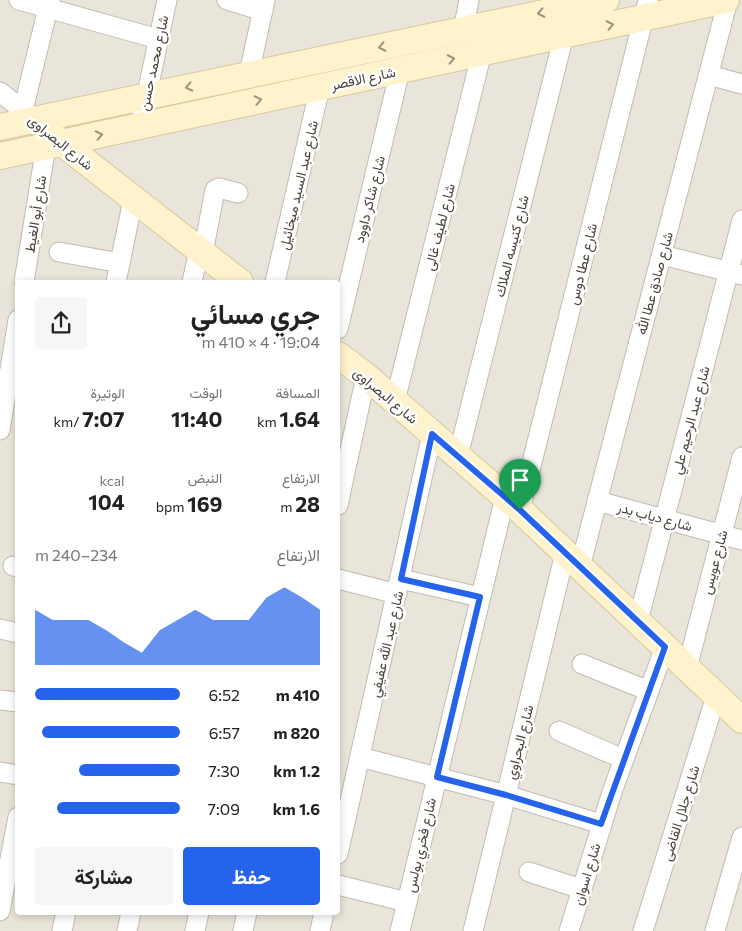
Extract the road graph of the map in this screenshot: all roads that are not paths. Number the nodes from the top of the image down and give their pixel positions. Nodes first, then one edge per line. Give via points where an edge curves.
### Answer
1 (19, 0) edge
2 (167, 0) edge
3 (227, 0) edge
4 (469, 0) edge
5 (606, 0) edge
6 (727, 0) edge
7 (49, 4) edge
8 (264, 5) edge
9 (646, 9) edge
10 (463, 30) junction
11 (564, 35) junction
12 (158, 39) junction
13 (410, 41) junction
14 (482, 52) junction
15 (408, 68) junction
16 (249, 74) junction
17 (709, 75) junction
18 (742, 84) edge
19 (320, 87) junction
20 (0, 92) edge
21 (145, 96) junction
22 (28, 115) junction
23 (140, 126) junction
24 (0, 127) edge
25 (54, 144) junction
26 (0, 156) edge
27 (238, 194) dead end
28 (133, 200) junction
29 (742, 220) edge
30 (59, 252) dead end
31 (201, 252) junction
32 (662, 255) junction
33 (120, 263) junction
34 (735, 273) edge
35 (24, 280) edge
36 (116, 280) edge
37 (193, 280) edge
38 (237, 280) edge
39 (275, 280) edge
40 (340, 321) edge
41 (15, 338) edge
42 (340, 356) edge
43 (366, 376) junction
44 (395, 401) junction
45 (0, 430) edge
46 (432, 434) junction
47 (458, 456) junction
48 (742, 457) edge
49 (340, 495) edge
50 (597, 501) junction
51 (512, 503) junction
52 (664, 519) junction
53 (722, 534) junction
54 (742, 540) edge
55 (573, 560) junction
56 (340, 579) edge
57 (399, 586) junction
58 (480, 597) junction
59 (638, 621) junction
60 (0, 630) edge
61 (15, 632) edge
62 (665, 647) junction
63 (582, 664) dead end
64 (686, 668) junction
65 (649, 691) junction
66 (716, 696) junction
67 (0, 700) edge
68 (15, 702) edge
69 (742, 720) edge
70 (560, 731) dead end
71 (360, 757) junction
72 (623, 759) junction
73 (0, 772) edge
74 (15, 774) edge
75 (437, 777) junction
76 (506, 795) junction
77 (15, 823) edge
78 (601, 824) junction
79 (742, 837) edge
80 (6, 840) edge
81 (340, 845) edge
82 (528, 872) dead end
83 (340, 885) edge
84 (581, 889) junction
85 (407, 902) junction
86 (0, 911) edge
87 (65, 915) edge
88 (130, 915) edge
89 (198, 915) edge
90 (246, 915) edge
91 (323, 915) edge
92 (62, 931) edge
93 (127, 931) edge
94 (195, 931) edge
95 (243, 931) edge
96 (320, 931) edge
97 (400, 931) edge
98 (473, 931) edge
99 (569, 931) edge
100 (643, 931) edge
101 (715, 931) edge

1 - 7 street
2 - 12 street, شارع محمد حسن
3 - 8 street
4 - 10 street
5 -> 10 street, شارع الاقصر
6 - 9 street, شارع الاقصر
6 - 17 street, شارع صادق عطا الله
7 - 12 street
7 - 22 street
8 - 16 street
11 -> 9 street, شارع الاقصر
9 - 51 street, شارع عطا دوس
10 - 13 street, شارع الاقصر
11 - 14 street, شارع الاقصر
11 - 47 street, شارع كنيسه الملاك
12 - 21 street, شارع محمد حسن
13 - 15 street
13 -> 16 street, شارع الاقصر
15 -> 14 street, شارع الاقصر
14 - 44 street, شارع لطيف غالى
15 - 19 street, شارع الاقصر
15 - 40 street, شارع شاكر داوود
16 -> 21 street, شارع الاقصر
17 - 18 street
17 - 32 street, شارع صادق عطا الله
23 -> 19 street, شارع الاقصر
19 - 39 street, شارع عبد السيد ميخائيل
20 - 22 street, شارع البصراوى
21 - 22 street, شارع الاقصر
21 - 23 street, شارع محمد حسن
22 - 24 street, شارع الاقصر
22 - 25 street, شارع البصراوى
25 -> 23 street, شارع الاقصر
25 - 26 street, شارع الاقصر
25 - 28 street, شارع البصراوى
25 - 35 street, شارع أبو الغيط
27 - 31 street via 220,188 215,190
28 - 31 street, شارع البصراوى
28 - 33 street
29 - 34 street, شارع عبد الرحيم علي
30 - 33 street
31 - 37 street
31 - 38 street, شارع البصراوى
32 - 34 street
32 - 50 street, شارع صادق عطا الله
33 - 36 street
34 - 52 street, شارع عبد الرحيم علي
41 - 45 street
42 - 43 street, شارع البصراوى
43 - 44 street, شارع البصراوى
43 - 49 street
44 - 46 street, شارع البصراوى
46 - 47 street, شارع البصراوى
46 - 57 street, شارع عبد الله عفيفي
47 - 51 street, شارع البصراوى
48 - 53 street, شارع عويس
50 - 52 street, شارع دياب بدر
50 - 55 street, شارع صادق عطا الله
51 - 55 street, شارع البصراوى
51 - 58 street, شارع فخري بولس
52 - 53 street, شارع دياب بدر
52 - 59 street, شارع عبد الرحيم علي
53 - 54 street, شارع دياب بدر
53 - 64 street, شارع عويس
55 - 59 street, شارع البصراوى
55 - 76 street, شارع البحراوي
56 - 57 street
57 - 58 street
57 - 71 street, شارع عبد الله عفيفي
58 - 75 street, شارع فخري بولس
59 - 62 street, شارع البصراوى
60 - 61 street
62 - 64 street, شارع البصراوى
62 - 65 street, شارع اسوان
63 - 65 street
64 - 66 street, شارع البصراوى
65 - 72 street, شارع اسوان
66 - 69 street, شارع البصراوى
66 - 100 street, شارع جلال القاضى
67 - 68 street
70 - 72 street
71 - 75 street
71 - 81 street, شارع عبد الله عفيفي
72 - 78 street, شارع اسوان
73 - 74 street
75 - 76 street
75 - 85 street, شارع فخري بولس
76 - 78 street
76 - 98 street, شارع البحراوي
77 - 80 street
78 - 84 street, شارع اسوان
79 - 101 street
80 - 86 street
82 - 84 street
83 - 85 street
84 - 99 street, شارع اسوان
85 - 97 street, شارع فخري بولس
87 - 92 street
88 - 93 street
89 - 94 street
90 - 95 street
91 - 96 street

